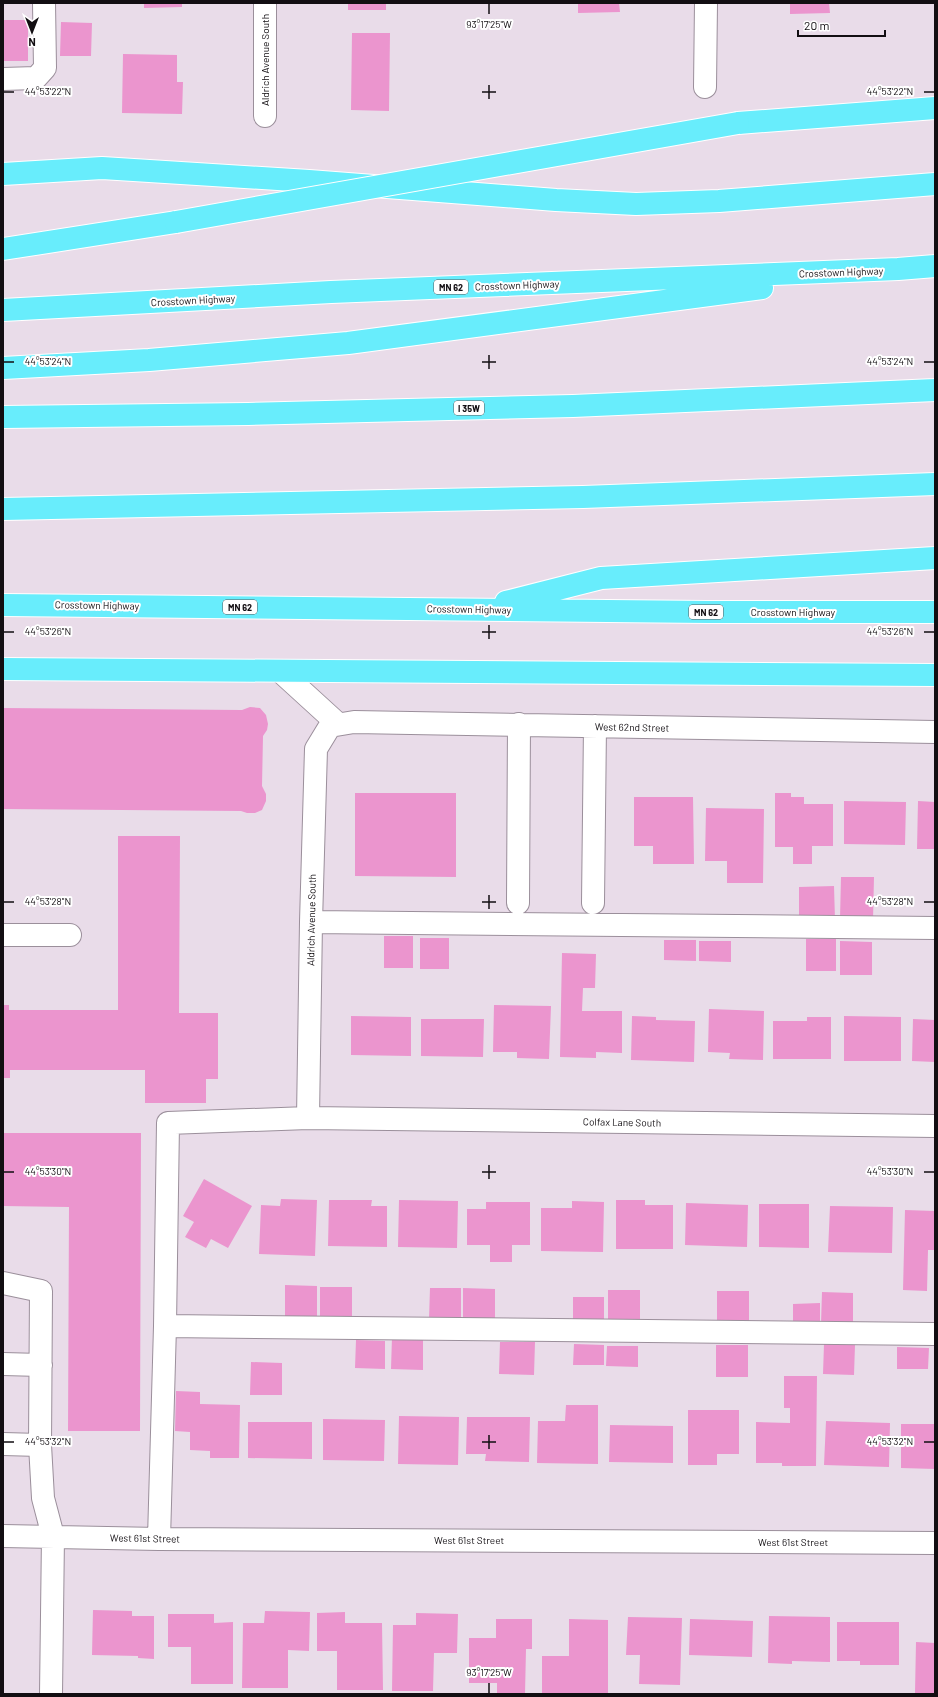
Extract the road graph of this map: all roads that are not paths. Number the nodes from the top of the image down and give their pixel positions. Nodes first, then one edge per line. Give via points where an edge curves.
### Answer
1 (44, 3) edge
2 (265, 3) edge
3 (706, 3) edge
4 (3, 79) edge
5 (705, 87) dead end
6 (935, 108) edge
7 (265, 116) dead end
8 (3, 174) edge
9 (935, 184) edge
10 (3, 249) edge
11 (935, 266) edge
12 (898, 270) junction
13 (3, 310) edge
14 (3, 368) edge
15 (935, 390) edge
16 (3, 417) edge
17 (935, 484) edge
18 (3, 508) edge
19 (935, 558) edge
20 (3, 604) edge
21 (478, 609) junction
22 (935, 612) edge
23 (3, 670) edge
24 (281, 672) junction
25 (935, 675) edge
26 (519, 724) junction
27 (334, 725) junction
28 (595, 726) junction
29 (935, 732) edge
30 (518, 903) dead end
31 (593, 903) dead end
32 (311, 922) junction
33 (935, 928) edge
34 (3, 935) edge
35 (70, 935) dead end
36 (308, 1118) junction
37 (935, 1126) edge
38 (3, 1283) edge
39 (165, 1326) junction
40 (935, 1334) edge
41 (3, 1364) edge
42 (41, 1365) junction
43 (3, 1444) edge
44 (40, 1445) junction
45 (3, 1536) edge
46 (53, 1536) junction
47 (159, 1539) junction
48 (935, 1543) edge
49 (51, 1694) edge

1 - 4 street via 45,68 36,78
2 - 7 street, Aldrich Avenue South
3 - 5 street
6 - 10 highway, bridge via 738,123 176,222
8 - 9 highway via 102,168 636,204 719,201
11 - 12 highway, Crosstown Highway / MN 62
12 - 13 highway, Crosstown Highway / MN 62 via 331,292
12 - 14 highway via 348,343 149,360
15 - 16 highway, I 35W via 573,406
17 - 18 highway via 583,497
19 - 21 highway via 601,578
20 - 21 highway, Crosstown Highway / MN 62
21 - 22 highway, Crosstown Highway / MN 62
23 - 24 highway
24 - 25 highway
24 - 27 street
26 - 27 street, West 62nd Street via 354,722
26 - 28 street, West 62nd Street
26 - 30 street
27 - 32 street, Aldrich Avenue South via 316,749
28 - 29 street, West 62nd Street
28 - 31 street
32 - 33 street
32 - 36 street, Aldrich Avenue South
34 - 35 street
36 - 37 street, Colfax Lane South
36 - 39 street, Colfax Lane South via 168,1123
38 - 42 street via 41,1291
39 - 40 street
39 - 47 street
41 - 42 street
42 - 44 street
43 - 44 street
44 - 46 street via 43,1498
45 - 46 street, West 61st Street
46 - 47 street, West 61st Street
46 - 49 street
47 - 48 street, West 61st Street

